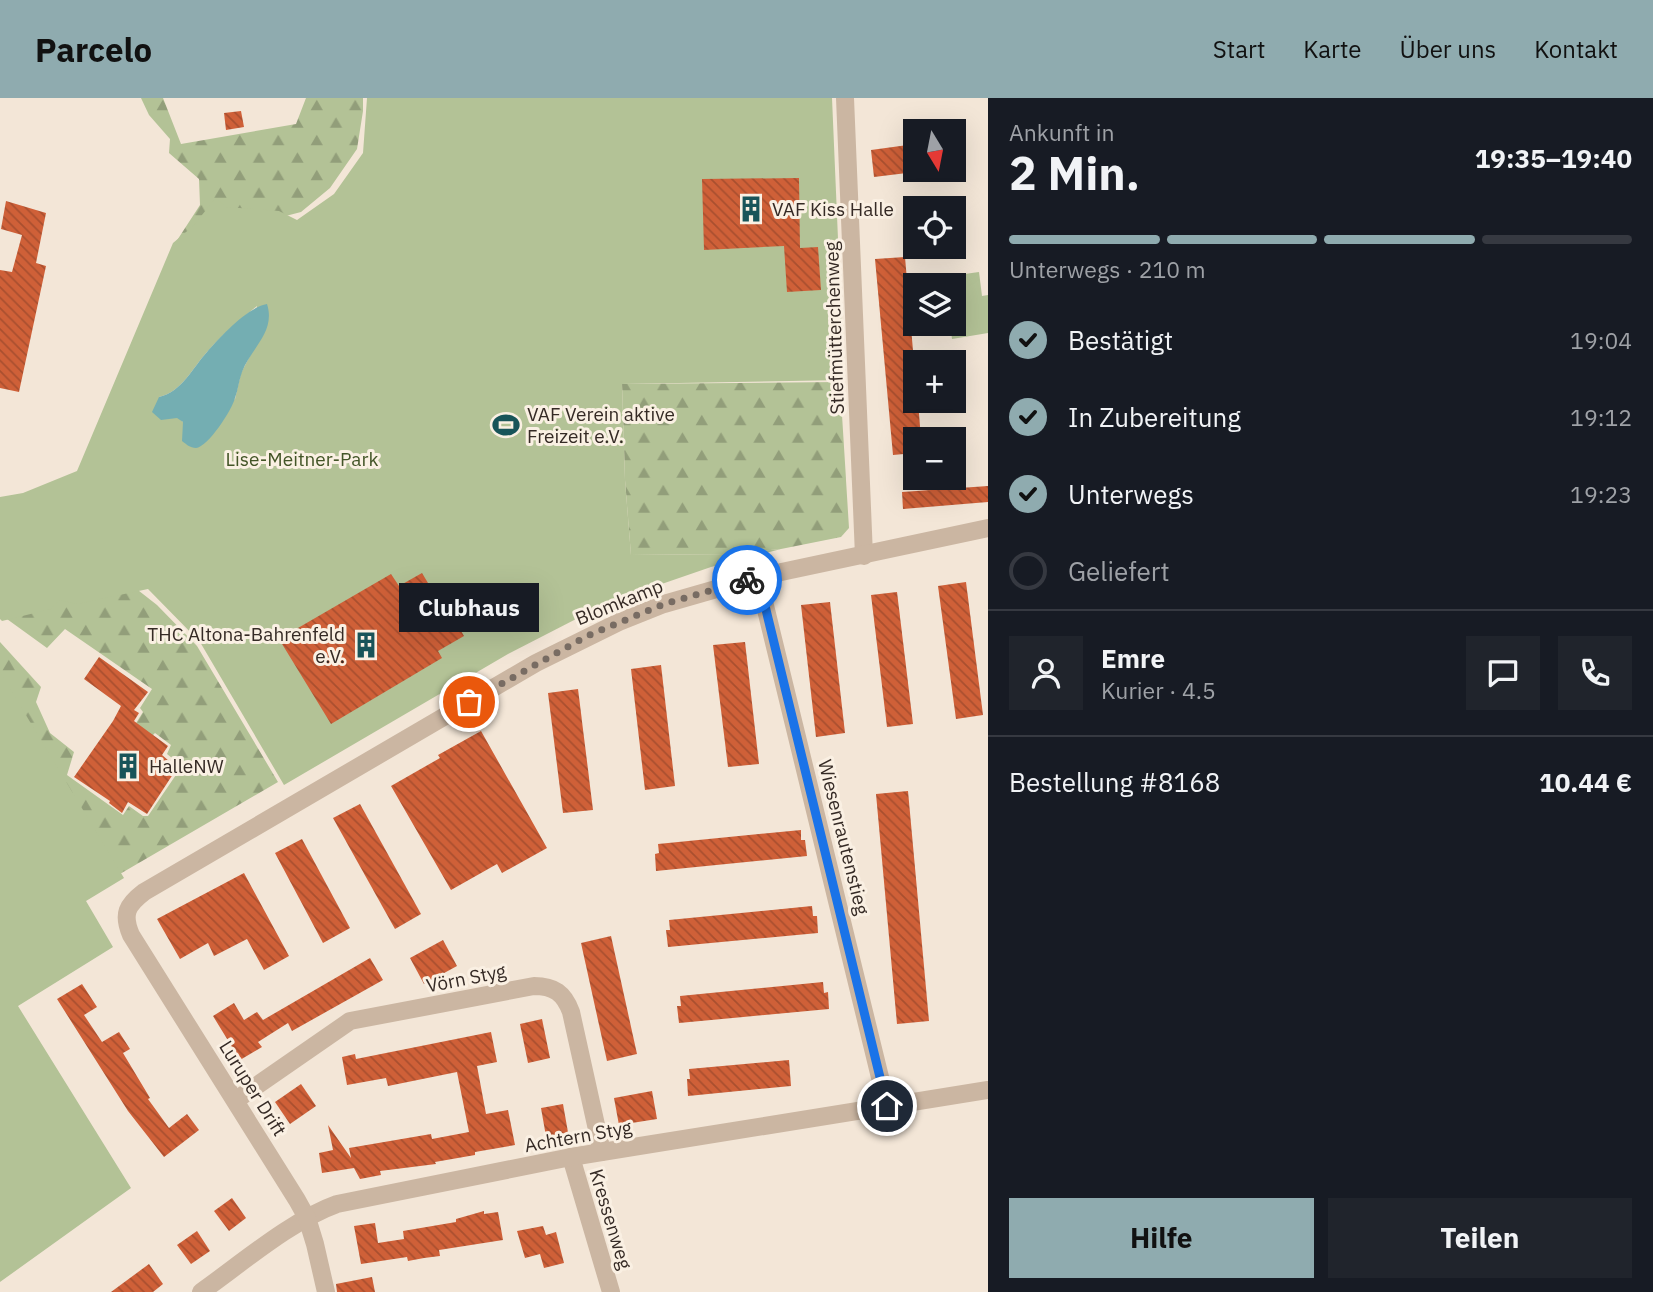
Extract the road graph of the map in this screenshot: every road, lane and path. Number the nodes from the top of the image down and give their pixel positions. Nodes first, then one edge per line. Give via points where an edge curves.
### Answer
1 (845, 98) edge
2 (988, 528) edge
3 (864, 556) junction
4 (758, 577) junction
5 (125, 915) joint
6 (988, 1090) edge
7 (236, 1100) junction
8 (887, 1106) junction
9 (602, 1152) junction
10 (570, 1157) junction
11 (307, 1218) junction
12 (201, 1292) edge
13 (326, 1292) edge
14 (611, 1292) edge

1 - 3 street, Stiefmütterchenweg
2 - 3 street, Blomkamp
3 - 4 street, Blomkamp
4 - 5 street, Blomkamp via 664,604 566,647 144,892
4 - 8 street, Wiesenrautenstieg
5 - 7 street, Luruper Drift via 131,935
6 - 8 street, Achtern Styg
7 - 9 street, Vörn Styg via 350,1020 547,986 567,999
7 - 11 street, Luruper Drift
8 - 9 street, Achtern Styg
9 - 10 street, Achtern Styg
10 - 11 street, Achtern Styg via 337,1204
10 - 14 street, Kressenweg
11 - 12 street, Achtern Styg
11 - 13 street, Luruper Drift

